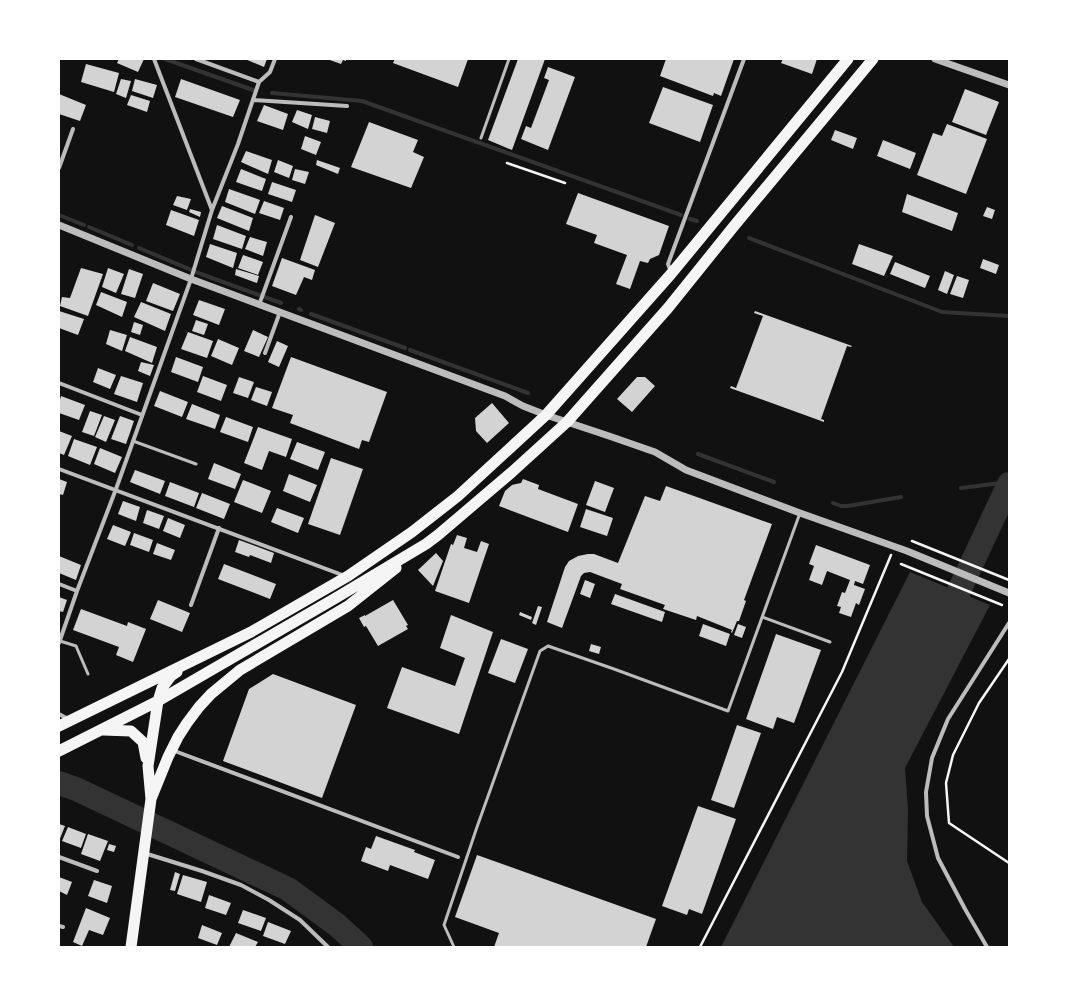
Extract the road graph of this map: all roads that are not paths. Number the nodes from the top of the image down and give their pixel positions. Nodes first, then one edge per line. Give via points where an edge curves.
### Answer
1 (154, 59) edge
2 (196, 59) edge
3 (274, 59) edge
4 (509, 59) edge
5 (744, 59) edge
6 (848, 59) edge
7 (873, 59) edge
8 (935, 59) edge
9 (259, 82) junction
10 (1009, 85) edge
11 (253, 100) junction
12 (347, 106) dead end
13 (73, 129) dead end
14 (481, 138) dead end
15 (59, 168) edge
16 (212, 210) junction
17 (291, 217) dead end
18 (59, 225) edge
19 (671, 274) junction
20 (191, 277) junction
21 (260, 302) junction
22 (280, 312) junction
23 (265, 353) dead end
24 (59, 383) edge
25 (546, 415) junction
26 (142, 416) junction
27 (567, 422) junction
28 (133, 441) junction
29 (196, 464) dead end
30 (59, 469) edge
31 (116, 489) junction
32 (800, 513) junction
33 (219, 528) junction
34 (426, 544) junction
35 (348, 576) junction
36 (59, 584) edge
37 (77, 591) junction
38 (1009, 593) edge
39 (191, 605) dead end
40 (762, 618) junction
41 (1009, 623) edge
42 (59, 642) edge
43 (830, 642) dead end
44 (186, 664) junction
45 (88, 674) dead end
46 (158, 701) junction
47 (59, 714) edge
48 (70, 720) junction
49 (59, 726) edge
50 (103, 730) junction
51 (171, 750) junction
52 (59, 751) edge
53 (148, 766) junction
54 (151, 798) junction
55 (144, 853) junction
56 (59, 857) edge
57 (458, 857) dead end
58 (97, 871) dead end
59 (131, 947) edge
60 (328, 947) edge
61 (454, 947) edge
62 (987, 947) edge

1 - 16 street
2 - 9 street
3 - 9 street via 270,72
4 - 14 lane
5 - 19 street via 668,264
6 - 19 highway
7 - 27 highway via 668,308
8 - 10 street
9 - 11 street
11 - 12 street
11 - 16 street
13 - 15 street
16 - 20 street
17 - 21 street
18 - 20 street
19 - 25 highway
20 - 21 street
20 - 26 street
21 - 22 street
22 - 23 street
22 - 25 street via 505,396
24 - 26 street
25 - 27 street
25 - 35 highway via 458,496 412,532
26 - 28 street
27 - 32 street via 655,452 686,470
27 - 34 highway
28 - 29 lane
28 - 31 street
30 - 31 street
31 - 33 street
31 - 37 street
32 - 38 street via 906,551
32 - 40 lane
33 - 35 street
33 - 39 street
34 - 46 highway
34 - 51 highway via 348,606 240,670 225,682 199,707
35 - 44 highway via 250,632
36 - 37 street
37 - 42 street
40 - 43 lane
40 - 61 lane via 728,711 548,646 540,651 444,926
41 - 62 street via 948,719 932,758 926,792 927,816 938,858
42 - 45 lane via 76,646
44 - 46 highway via 171,676 162,688
44 - 48 highway
46 - 50 highway
46 - 53 highway
47 - 48 street
48 - 49 highway
50 - 52 highway
50 - 53 highway via 131,732 143,742
51 - 54 highway
51 - 57 street
53 - 54 highway
54 - 55 highway
55 - 59 highway
55 - 60 street via 241,885 300,920
56 - 58 street

